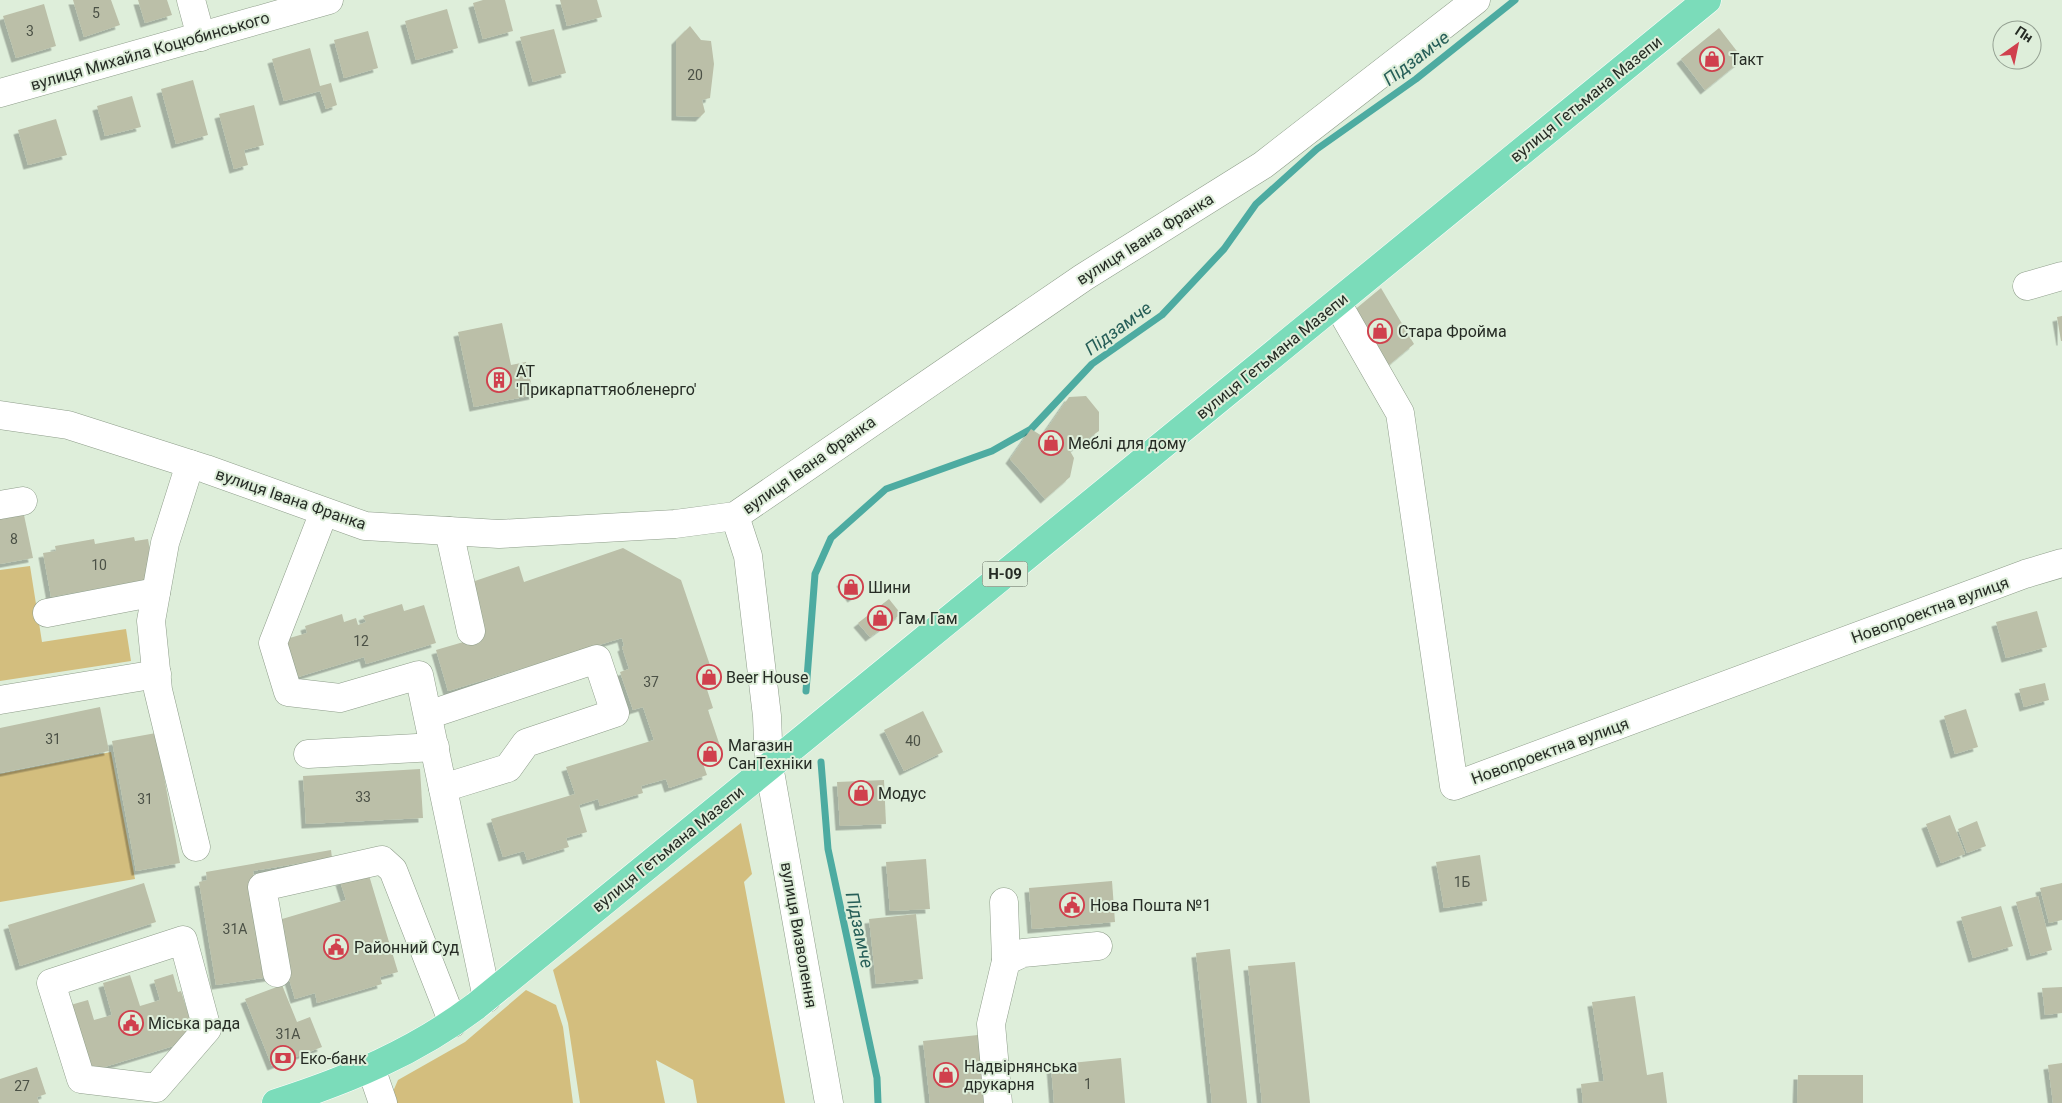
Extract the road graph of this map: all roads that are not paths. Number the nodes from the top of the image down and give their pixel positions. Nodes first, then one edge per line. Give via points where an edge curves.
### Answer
1 (191, 0) edge
2 (329, 0) edge
3 (1476, 0) edge
4 (1707, 0) edge
5 (201, 36) junction
6 (0, 93) edge
7 (2062, 276) edge
8 (2026, 286) dead end
9 (1337, 303) junction
10 (0, 415) edge
11 (190, 464) junction
12 (324, 512) junction
13 (735, 516) junction
14 (449, 531) junction
15 (2062, 563) edge
16 (156, 592) junction
17 (48, 613) dead end
18 (471, 631) dead end
19 (157, 674) junction
20 (0, 700) edge
21 (428, 715) junction
22 (435, 747) junction
23 (308, 754) dead end
24 (769, 766) junction
25 (443, 788) junction
26 (196, 847) dead end
27 (1004, 902) dead end
28 (1098, 946) dead end
29 (1006, 961) junction
30 (277, 973) dead end
31 (487, 998) junction
32 (453, 1023) junction
33 (372, 1068) junction
34 (158, 1096) edge
35 (276, 1103) edge
36 (383, 1103) edge
37 (829, 1103) edge
38 (998, 1103) edge

1 - 5 street
2 - 5 street, вулиця Михайла Коцюбинського
3 - 13 street, вулиця Івана Франка via 1263,165 1084,277
4 - 9 main road, вулиця Гетьмана Мазепи / Н-09
5 - 6 street, вулиця Михайла Коцюбинського
7 - 8 street
9 - 15 street, Новопроектна вулиця via 1400,413 1454,786
9 - 24 main road, вулиця Гетьмана Мазепи / Н-09
10 - 11 street, вулиця Івана Франка via 68,425
11 - 12 street, вулиця Івана Франка
11 - 16 street via 165,543
12 - 14 street, вулиця Івана Франка via 365,526
12 - 21 street via 273,644 288,692 340,698 419,675
13 - 14 street, вулиця Івана Франка via 675,524 509,533
13 - 24 street, вулиця Визволення via 748,556 767,716
14 - 18 street
16 - 17 street
16 - 19 street via 152,621
19 - 20 street
19 - 26 street via 158,690
21 - 22 street
21 - 25 street via 597,659 615,713 526,744 508,768
22 - 23 street
22 - 25 street
24 - 31 main road, вулиця Гетьмана Мазепи / Н-09
24 - 37 street, вулиця Визволення
25 - 31 street
27 - 29 street
28 - 29 street via 1023,953
29 - 38 street via 991,1024
30 - 32 street via 262,887 382,860 393,870
31 - 32 main road, вулиця Гетьмана Мазепи / Н-09
32 - 33 main road, вулиця Гетьмана Мазепи / Н-09 via 423,1043
33 - 35 main road, вулиця Гетьмана Мазепи / Н-09
33 - 36 street
34 - 34 street via 81,1079 51,983 183,940 207,1029

